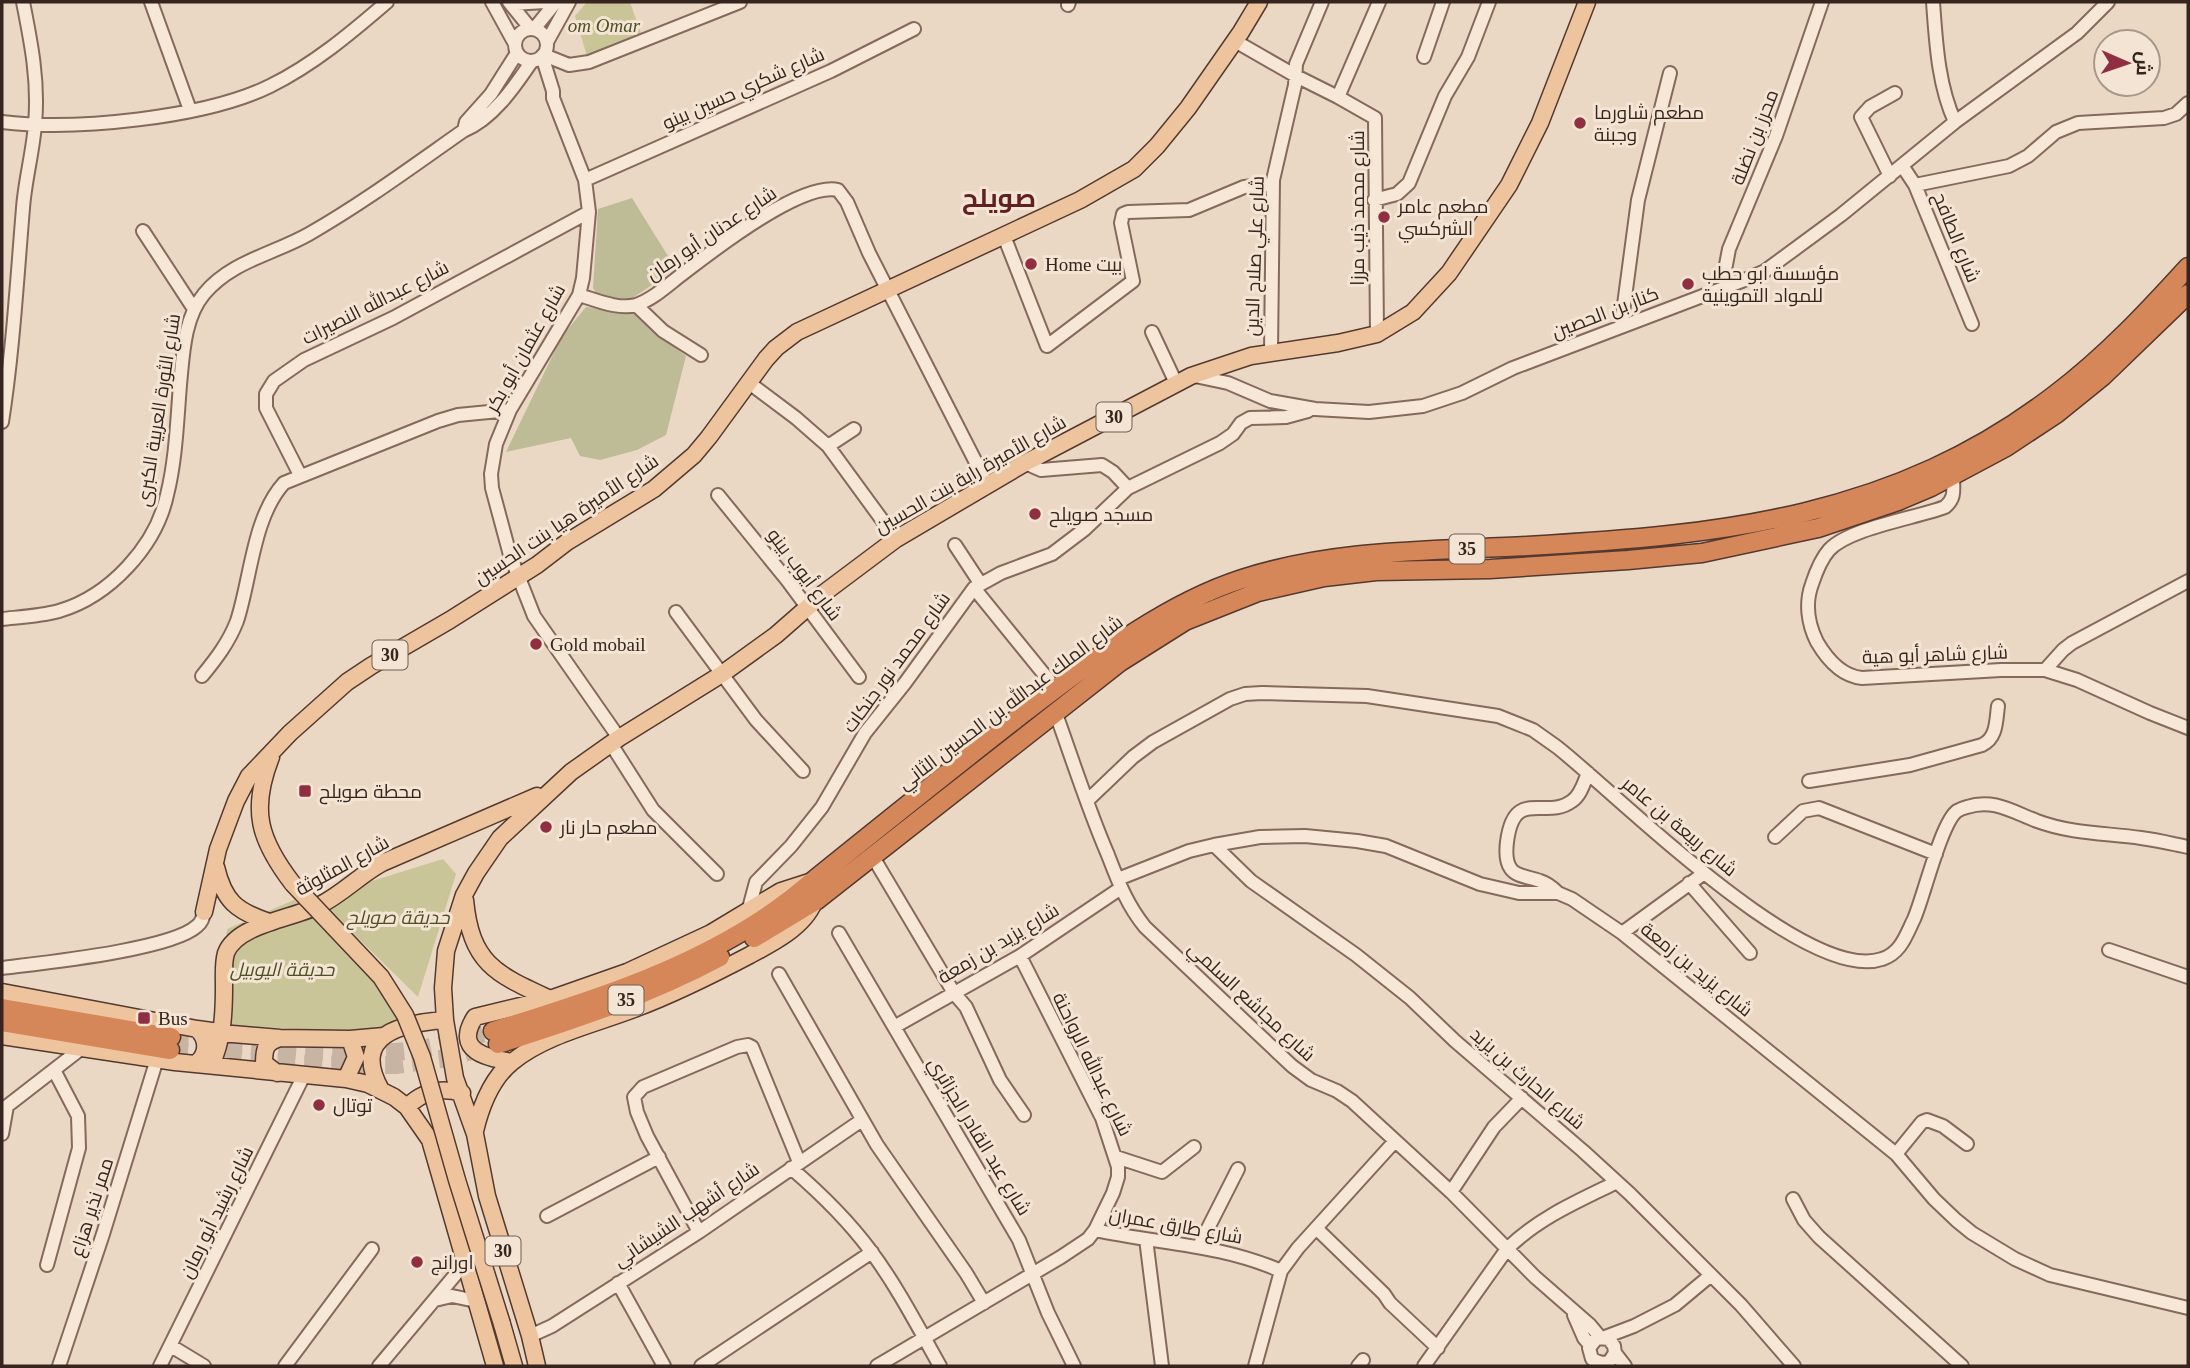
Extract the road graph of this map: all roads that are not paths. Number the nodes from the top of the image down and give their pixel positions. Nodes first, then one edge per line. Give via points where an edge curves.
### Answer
1 (23, 2) edge
2 (151, 2) edge
3 (387, 2) edge
4 (492, 2) edge
5 (545, 2) edge
6 (556, 2) edge
7 (569, 2) edge
8 (740, 2) edge
9 (1259, 2) edge
10 (1322, 2) edge
11 (1379, 2) edge
12 (1443, 2) edge
13 (1489, 2) edge
14 (1587, 2) edge
15 (1822, 2) edge
16 (1933, 2) edge
17 (2108, 2) edge
18 (510, 3) edge
19 (532, 29) junction
20 (914, 29) dead end
21 (1235, 41) junction
22 (516, 48) junction
23 (541, 53) junction
24 (1424, 57) dead end
25 (1670, 73) dead end
26 (1296, 76) junction
27 (1895, 93) dead end
28 (1338, 97) junction
29 (2188, 103) edge
30 (190, 110) junction
31 (2, 122) edge
32 (1955, 122) junction
33 (35, 124) junction
34 (463, 131) junction
35 (1903, 167) junction
36 (1890, 176) junction
37 (586, 180) junction
38 (1273, 184) junction
39 (1915, 185) junction
40 (1374, 200) junction
41 (589, 212) junction
42 (143, 231) dead end
43 (1004, 236) junction
44 (2188, 267) edge
45 (1729, 286) junction
46 (888, 289) junction
47 (2188, 294) edge
48 (579, 295) junction
49 (2, 300) edge
50 (16, 301) junction
51 (636, 305) junction
52 (194, 309) junction
53 (1972, 324) dead end
54 (1621, 327) junction
55 (1152, 332) dead end
56 (1377, 334) junction
57 (1271, 352) junction
58 (701, 355) dead end
59 (1232, 361) junction
60 (1183, 379) junction
61 (748, 382) junction
62 (1240, 388) junction
63 (4, 394) edge
64 (1315, 409) junction
65 (510, 410) junction
66 (2, 422) edge
67 (854, 429) dead end
68 (828, 446) junction
69 (1025, 463) junction
70 (300, 475) junction
71 (1953, 477) junction
72 (988, 486) junction
73 (1128, 488) junction
74 (718, 495) dead end
75 (896, 539) junction
76 (955, 545) dead end
77 (518, 578) junction
78 (2188, 581) edge
79 (977, 586) junction
80 (2176, 587) junction
81 (2188, 594) edge
82 (807, 609) junction
83 (676, 612) dead end
84 (2, 619) edge
85 (2045, 670) junction
86 (722, 674) junction
87 (202, 676) dead end
88 (859, 677) dead end
89 (1056, 689) junction
90 (1998, 706) dead end
91 (1056, 714) junction
92 (2188, 728) edge
93 (615, 741) junction
94 (274, 749) junction
95 (803, 771) dead end
96 (1588, 773) junction
97 (1809, 781) dead end
98 (549, 791) junction
99 (1087, 801) junction
100 (1775, 837) dead end
101 (1214, 845) junction
102 (2188, 847) edge
103 (1936, 855) junction
104 (873, 857) junction
105 (215, 862) junction
106 (717, 874) dead end
107 (1703, 874) junction
108 (812, 882) junction
109 (1689, 883) junction
110 (1119, 884) junction
111 (1558, 893) junction
112 (464, 895) junction
113 (814, 902) junction
114 (204, 912) joint
115 (748, 912) junction
116 (269, 922) junction
117 (839, 933) dead end
118 (1622, 933) junction
119 (2109, 950) dead end
120 (1750, 953) dead end
121 (1020, 956) junction
122 (2, 968) edge
123 (779, 974) dead end
124 (2188, 977) edge
125 (2, 992) edge
126 (954, 993) junction
127 (550, 999) junction
128 (2, 1008) edge
129 (445, 1020) junction
130 (2, 1022) edge
131 (894, 1027) junction
132 (197, 1029) junction
133 (222, 1031) junction
134 (2, 1035) edge
135 (384, 1035) junction
136 (280, 1038) junction
137 (350, 1039) junction
138 (82, 1048) junction
139 (166, 1049) junction
140 (512, 1062) junction
141 (204, 1064) junction
142 (54, 1070) junction
143 (277, 1073) junction
144 (304, 1075) junction
145 (346, 1079) junction
146 (459, 1085) junction
147 (381, 1090) junction
148 (1522, 1098) junction
149 (407, 1107) junction
150 (4, 1108) edge
151 (1024, 1115) dead end
152 (862, 1120) junction
153 (2, 1134) edge
154 (475, 1134) junction
155 (1395, 1141) junction
156 (1967, 1144) dead end
157 (1194, 1147) dead end
158 (1896, 1154) junction
159 (659, 1157) junction
160 (1116, 1157) junction
161 (795, 1165) junction
162 (1238, 1169) dead end
163 (1617, 1182) junction
164 (1451, 1192) junction
165 (1793, 1199) dead end
166 (547, 1216) dead end
167 (1316, 1228) junction
168 (1095, 1230) junction
169 (699, 1232) junction
170 (1146, 1239) junction
171 (1199, 1246) junction
172 (372, 1249) dead end
173 (1507, 1249) junction
174 (872, 1252) junction
175 (466, 1262) junction
176 (47, 1265) dead end
177 (1281, 1271) junction
178 (1033, 1273) junction
179 (1712, 1275) junction
180 (618, 1283) junction
181 (435, 1300) junction
182 (476, 1301) junction
183 (984, 1304) junction
184 (2188, 1308) edge
185 (530, 1336) junction
186 (924, 1337) junction
187 (171, 1346) junction
188 (1437, 1348) junction
189 (1602, 1355) edge
190 (59, 1366) edge
191 (160, 1366) edge
192 (204, 1366) edge
193 (285, 1366) edge
194 (379, 1366) edge
195 (495, 1366) edge
196 (514, 1366) edge
197 (537, 1366) edge
198 (664, 1366) edge
199 (701, 1366) edge
200 (877, 1366) edge
201 (940, 1366) edge
202 (1074, 1366) edge
203 (1163, 1366) edge
204 (1255, 1366) edge
205 (1424, 1366) edge
206 (1625, 1366) edge
207 (1794, 1366) edge
208 (1962, 1366) edge

1 - 33 street via 34,63
2 - 30 street
3 - 30 street via 292,74 240,98
4 - 22 street
5 - 18 street
6 - 19 street
7 - 23 street, شارع الثورة العربية الكبرى
8 - 23 street via 593,60 574,64 571,59
9 - 21 main road, شارع الأميرة هيا بنت الحسين / 30
10 - 26 street, شارع علي صلاح الدين via 1296,64
11 - 28 street
12 - 24 street
13 - 40 street via 1409,183 1394,195
14 - 56 main road, شارع الأميرة راية بنت الحسين / 30 via 1540,123 1502,195 1424,302
15 - 45 street, محرز بن نضلة via 1776,136 1729,249 1725,270
16 - 32 street via 1938,54
17 - 32 street, كناز بن الحصين via 2077,33
18 - 19 street
19 - 22 street via 520,33
19 - 23 street via 541,32
20 - 37 street, شارع شكري حسين بينو
21 - 26 street, شارع محمد ذيب مرزا
21 - 43 main road, شارع الأميرة هيا بنت الحسين / 30 via 1188,108 1134,169
22 - 23 street via 523,59
22 - 34 street, شارع الثورة العربية الكبرى via 491,94
23 - 34 street, شارع الثورة العربية الكبرى via 494,109
23 - 37 street, شارع عثمان أبو بكر via 547,95 553,97
25 - 54 street via 1638,200
26 - 28 street, شارع محمد ذيب مرزا
26 - 38 street, شارع علي صلاح الدين
27 - 36 street via 1861,117
28 - 40 street, شارع محمد ذيب مرزا via 1376,118
29 - 39 street via 2164,118 2077,123 2056,132 2009,166
30 - 33 street via 122,120
31 - 33 street
32 - 35 street, كناز بن الحصين
33 - 50 street via 23,201
34 - 52 street, شارع الثورة العربية الكبرى via 338,217 229,272
35 - 36 street, كناز بن الحصين
35 - 39 street, شارع الطافح
36 - 45 street, كناز بن الحصين via 1765,271
37 - 41 street, شارع عثمان أبو بكر
38 - 43 street via 1244,187 1189,210 1123,214 1133,281 1047,346
38 - 57 street, شارع علي صلاح الدين
39 - 53 street, شارع الطافح
40 - 56 street, شارع محمد ذيب مرزا
41 - 48 street, شارع عثمان أبو بكر
41 - 70 street, شارع عبدالله النصيرات via 393,318 298,363 274,381 266,394 266,408
42 - 52 street
43 - 46 main road, شارع الأميرة هيا بنت الحسين / 30
44 - 89 highway, شارع الملك عبدالله بن الحسين الثاني / 35 via 2124,335 2054,396 1955,459 1902,483 1825,509 1701,533 1382,552 1276,570 1222,586 1162,616
45 - 54 street, كناز بن الحصين
46 - 51 street, شارع عدنان أبو رمان via 842,193 831,189 807,195 761,219
46 - 61 main road, شارع الأميرة هيا بنت الحسين / 30 via 797,332 776,348
46 - 72 street, شارع عدنان أبو رمان
47 - 71 highway, شارع الملك عبدالله بن الحسين الثاني / 35 via 2104,376 2056,414
48 - 51 street, شارع عدنان أبو رمان
48 - 65 street, شارع عثمان أبو بكر
49 - 50 street
50 - 63 street
51 - 58 street via 663,331
52 - 84 street, شارع الثورة العربية الكبرى via 182,362 167,495 145,545 105,587 80,603
54 - 64 street, كناز بن الحصين via 1433,404 1369,412
55 - 60 street
56 - 57 main road, شارع الأميرة راية بنت الحسين / 30
57 - 59 main road, شارع الأميرة راية بنت الحسين / 30
59 - 60 main road, شارع الأميرة راية بنت الحسين / 30
59 - 62 street
60 - 62 street, كناز بن الحصين via 1216,379
60 - 69 main road, شارع الأميرة راية بنت الحسين / 30
61 - 68 street
61 - 77 main road, شارع الأميرة هيا بنت الحسين / 30 via 709,437 675,472
62 - 64 street, كناز بن الحصين via 1270,401
63 - 66 street
64 - 73 street via 1245,420 1220,443
65 - 70 street via 438,421
65 - 77 street, شارع عثمان أبو بكر via 496,444 491,474
67 - 68 street
68 - 75 street
69 - 72 main road, شارع الأميرة راية بنت الحسين / 30
69 - 73 street via 1041,470 1102,465
70 - 87 street via 284,483 268,506 233,629
71 - 85 street, شارع شاهر أبو هية via 1954,496 1945,507 1851,536 1830,549 1811,586 1808,611 1814,636 1832,662 1854,677
71 - 91 highway, شارع الملك عبدالله بن الحسين الثاني / 35 via 1818,528 1702,553 1490,569 1376,571 1283,586 1185,621 1120,662
72 - 75 main road, شارع الأميرة راية بنت الحسين / 30
73 - 79 street via 1064,546
74 - 82 street, شارع أيوب بينو
75 - 82 main road, شارع الأميرة راية بنت الحسين / 30
76 - 79 street
77 - 93 street, شارع عثمان أبو بكر via 534,616
77 - 94 main road, شارع الأميرة هيا بنت الحسين / 30 via 347,682
78 - 80 street
79 - 89 street
79 - 115 street, شارع محمد نور جنكات via 866,733 822,807 758,879
80 - 81 street
80 - 85 street via 2072,643
82 - 86 main road, شارع الأميرة راية بنت الحسين / 30
82 - 88 street, شارع أيوب بينو
83 - 86 street
85 - 92 street, شارع شاهر أبو هية
86 - 93 main road, شارع الأميرة راية بنت الحسين / 30
86 - 95 street
89 - 108 highway, شارع الملك عبدالله بن الحسين الثاني / 35
90 - 97 street via 1994,734 1982,745 1910,765
91 - 99 street, شارع مجاشع السلمي
91 - 104 highway, شارع الملك عبدالله بن الحسين الثاني / 35
93 - 98 main road, شارع الأميرة راية بنت الحسين / 30
93 - 106 street, شارع عثمان أبو بكر via 653,810
94 - 105 main road, شارع الأميرة هيا بنت الحسين / 30 via 243,786
94 - 196 main road, bridge via 259,792 265,839 293,884 381,977 405,1014 422,1057
96 - 99 street, شارع ربيعة بن عامر via 1533,730 1498,716 1367,696 1253,693 1230,699 1153,742
96 - 107 street, شارع ربيعة بن عامر
96 - 111 street via 1574,800 1520,811 1511,822 1506,851 1512,871 1542,881
98 - 112 main road, شارع الأميرة راية بنت الحسين / 30 via 500,838
98 - 116 main road, شارع المثلوثة via 370,870 322,904
99 - 110 street, شارع مجاشع السلمي
100 - 103 street via 1803,811 1819,808
101 - 110 street, شارع يزيد بن زمعة via 1189,851
101 - 111 street, شارع يزيد بن زمعة via 1286,836 1357,841 1386,846 1493,888
101 - 148 street, شارع الحارث بن يزيد via 1251,881 1410,999
102 - 103 street, شارع ربيعة بن عامر via 2070,831 1997,804 1984,804 1957,811
103 - 107 street, شارع ربيعة بن عامر via 1901,945 1886,957 1869,961 1829,953 1799,939
104 - 113 highway, شارع الملك عبدالله بن الحسين الثاني / 35
104 - 126 street
105 - 114 main road, شارع الأميرة هيا بنت الحسين / 30
105 - 116 main road via 227,898
107 - 109 street
108 - 113 highway, شارع الملك عبدالله بن الحسين الثاني / 35 via 757,923 697,955 495,1037 611,1007 749,942
108 - 115 main road via 781,891
109 - 118 street
109 - 120 street
110 - 121 street, شارع يزيد بن زمعة
110 - 155 street, شارع مجاشع السلمي via 1133,912 1154,936 1292,1066 1352,1101
111 - 118 street, شارع يزيد بن زمعة
112 - 127 main road via 467,924 483,958 512,982
112 - 129 main road, شارع الأميرة راية بنت الحسين / 30 via 446,951
113 - 140 main road via 802,921 756,952 684,989 533,1048
114 - 122 street via 195,928 153,944
115 - 127 main road via 650,963
116 - 133 main road, شارع المثلوثة via 237,939 226,953
117 - 131 street, شارع عبد القادر الجزائري
118 - 158 street, شارع يزيد بن زمعة
119 - 124 street
121 - 126 street, شارع يزيد بن زمعة
121 - 160 street, شارع عبدالله الرواحنة via 1102,1118
123 - 152 street
125 - 132 main road
126 - 131 street, شارع يزيد بن زمعة
126 - 151 street
127 - 140 main road via 475,1017 471,1023 469,1038 475,1051 488,1059
128 - 139 highway
129 - 135 main road
129 - 146 main road, 30
130 - 139 highway
131 - 178 street, شارع عبد القادر الجزائري via 1019,1240
132 - 133 main road
132 - 141 main road via 206,1043
133 - 136 main road
133 - 141 main road, شارع المثلوثة via 216,1056
134 - 138 main road
135 - 137 main road
135 - 147 main road via 370,1060
136 - 137 main road
136 - 143 main road via 270,1041 264,1055 264,1063
137 - 145 main road via 356,1057
138 - 139 main road
138 - 142 street
139 - 141 main road
139 - 190 street, ممر نذير هزاع
140 - 154 main road via 487,1095
141 - 143 main road
142 - 150 street
142 - 176 street via 78,1116 79,1148
143 - 144 main road
144 - 145 main road
144 - 187 street, شارع رشيد أبو رمان
145 - 147 main road
146 - 149 main road via 433,1091
146 - 154 main road, 30
147 - 149 main road
148 - 163 street, شارع الحارث بن يزيد
148 - 164 street via 1494,1127
149 - 175 main road, 30 via 430,1140
150 - 153 street
152 - 161 street, شارع أشهب الشيشاني
152 - 183 street
154 - 185 main road, 30 via 496,1229
155 - 164 street, شارع مجاشع السلمي
155 - 167 street
156 - 158 street via 1927,1120
157 - 160 street via 1162,1172
158 - 184 street, شارع يزيد بن زمعة via 1956,1220 2031,1267
159 - 161 street via 636,1112 634,1097 643,1087 748,1045 755,1051
159 - 166 street
159 - 169 street
160 - 168 street, شارع عبدالله الرواحنة via 1118,1177
161 - 169 street, شارع أشهب الشيشاني
161 - 174 street
162 - 171 street
163 - 173 street via 1540,1221
163 - 179 street, شارع الحارث بن يزيد
164 - 173 street, شارع مجاشع السلمي
165 - 208 street via 1819,1237
167 - 177 street
167 - 188 street
168 - 170 street, شارع طارق عمران
168 - 178 street, شارع طارق عمران via 1077,1247
169 - 180 street, شارع أشهب الشيشاني
170 - 171 street, شارع طارق عمران
170 - 203 street
171 - 177 street, شارع طارق عمران via 1245,1256
172 - 193 street
173 - 188 street
173 - 189 street, شارع مجاشع السلمي via 1590,1325
174 - 186 street
174 - 199 street
175 - 181 street
175 - 182 main road, 30
177 - 204 street
178 - 183 street, شارع طارق عمران
178 - 202 street, شارع عبد القادر الجزائري
179 - 189 street via 1675,1305 1634,1326
179 - 207 street, شارع الحارث بن يزيد
180 - 185 street, شارع أشهب الشيشاني
180 - 198 street
181 - 182 street via 452,1296
181 - 194 street
182 - 195 main road, 30
183 - 186 street, شارع طارق عمران
185 - 197 main road, 30
186 - 200 street, شارع طارق عمران
186 - 201 street
187 - 191 street, شارع رشيد أبو رمان
187 - 192 street
188 - 205 street
189 - 206 street, شارع مجاشع السلمي

